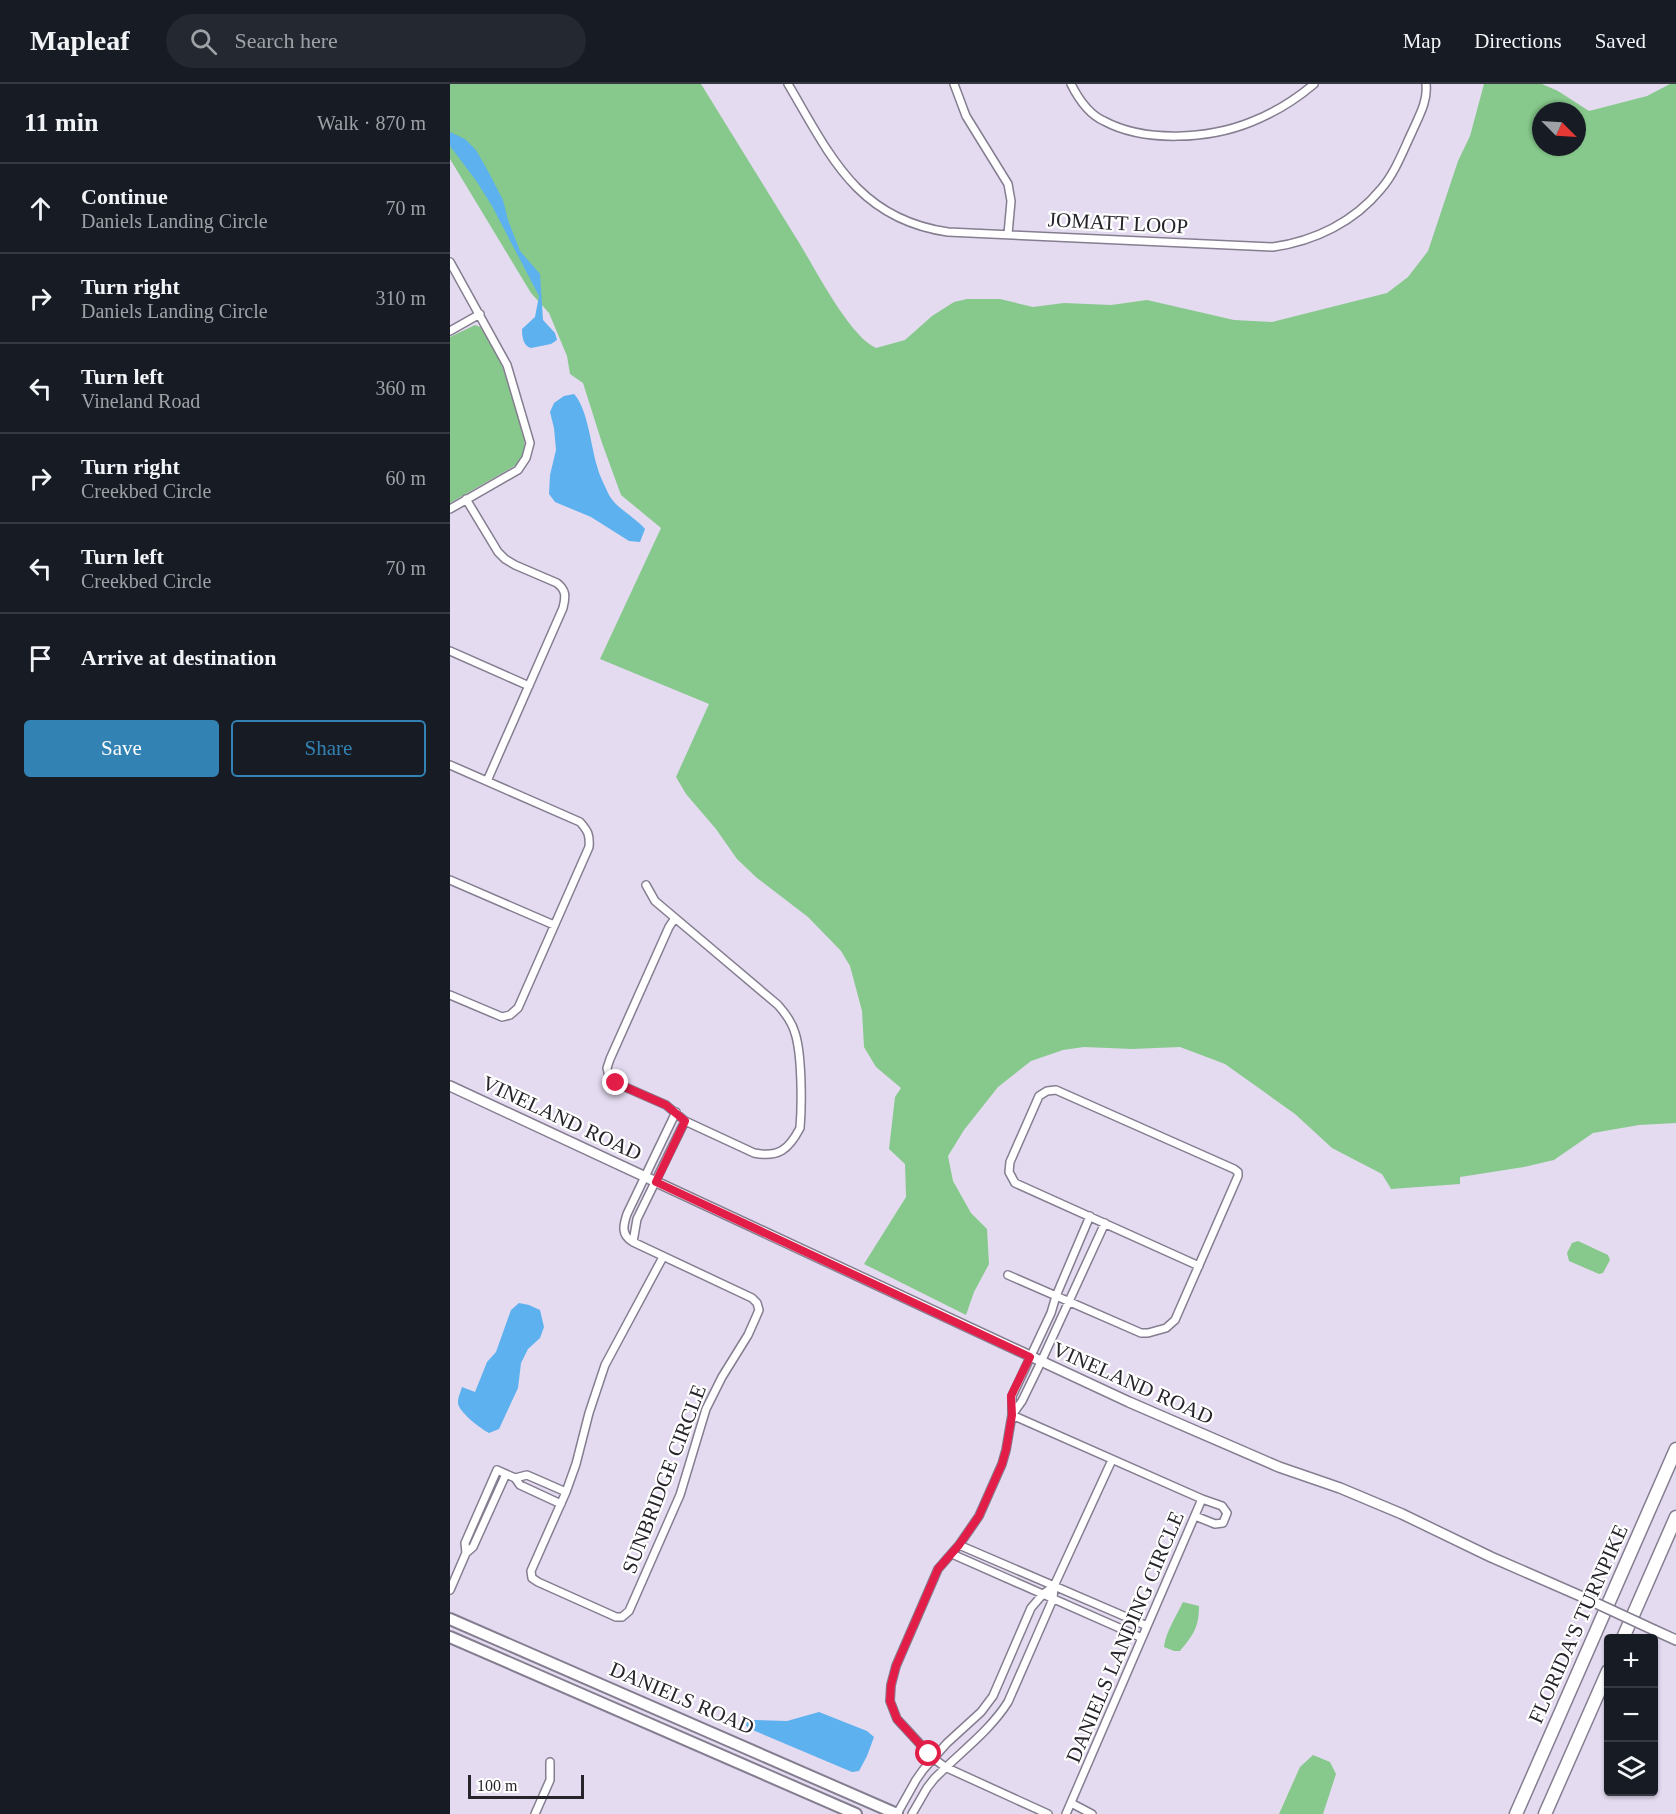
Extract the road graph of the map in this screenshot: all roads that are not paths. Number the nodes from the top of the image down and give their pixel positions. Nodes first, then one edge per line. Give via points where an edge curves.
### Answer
1 (788, 84) edge
2 (954, 84) edge
3 (1071, 84) edge
4 (1314, 84) edge
5 (1426, 84) edge
6 (1008, 234) junction
7 (450, 262) edge
8 (480, 314) junction
9 (450, 332) edge
10 (466, 500) junction
11 (450, 509) edge
12 (450, 651) edge
13 (529, 686) junction
14 (450, 765) edge
15 (487, 781) junction
16 (450, 880) edge
17 (646, 885) dead end
18 (675, 918) junction
19 (554, 925) junction
20 (451, 997) edge
21 (450, 1086) edge
22 (676, 1112) junction
23 (685, 1121) junction
24 (645, 1176) junction
25 (656, 1182) junction
26 (627, 1214) junction
27 (1090, 1216) junction
28 (637, 1219) junction
29 (1105, 1223) junction
30 (633, 1242) junction
31 (663, 1257) junction
32 (1199, 1266) junction
33 (1008, 1275) dead end
34 (1056, 1296) junction
35 (1069, 1302) junction
36 (1048, 1320) junction
37 (1058, 1325) junction
38 (1030, 1357) junction
39 (1041, 1362) junction
40 (1015, 1388) junction
41 (1026, 1394) junction
42 (1012, 1415) junction
43 (1676, 1449) edge
44 (1112, 1460) junction
45 (506, 1474) junction
46 (515, 1478) junction
47 (566, 1492) junction
48 (1202, 1499) junction
49 (561, 1504) junction
50 (1195, 1516) junction
51 (1676, 1517) edge
52 (959, 1545) junction
53 (466, 1553) junction
54 (952, 1554) junction
55 (1054, 1586) junction
56 (450, 1590) edge
57 (1043, 1594) junction
58 (1053, 1599) junction
59 (450, 1619) edge
60 (1147, 1626) junction
61 (1625, 1634) edge
62 (450, 1637) edge
63 (1142, 1638) junction
64 (1676, 1640) edge
65 (1604, 1680) edge
66 (933, 1758) junction
67 (550, 1761) dead end
68 (945, 1767) junction
69 (916, 1780) junction
70 (927, 1788) junction
71 (1071, 1803) junction
72 (535, 1814) edge
73 (856, 1814) edge
74 (897, 1814) edge
75 (912, 1814) edge
76 (1048, 1814) edge
77 (1066, 1814) edge
78 (1092, 1814) edge
79 (1516, 1814) edge
80 (1545, 1814) edge

1 - 6 street, JOMATT LOOP via 831,157 854,186 875,204 926,229
2 - 6 street via 966,116 1008,184
3 - 4 street via 1086,108 1103,121 1134,132 1173,136 1212,133 1251,122 1280,109
5 - 6 street, JOMATT LOOP via 1423,107 1382,189 1339,226 1311,238 1273,247
7 - 8 street
8 - 9 street
8 - 10 street via 507,366 530,444 518,470
10 - 11 street
10 - 13 street via 505,559 563,588 563,608
12 - 13 street
13 - 15 street
14 - 15 street
15 - 19 street via 580,822 588,831 589,847
16 - 19 street
17 - 18 street via 655,901
18 - 22 street via 608,1068 609,1077 616,1083
18 - 23 street via 778,1005 789,1018 798,1047 800,1128 786,1148 776,1154 754,1153
19 - 20 street via 518,1008 510,1015 502,1017
21 - 24 main road, VINELAND ROAD
22 - 23 street
22 - 24 street
23 - 25 street
24 - 25 main road, VINELAND ROAD
24 - 26 street
25 - 28 street
25 - 38 main road, VINELAND ROAD
26 - 28 street
26 - 30 street via 624,1232
27 - 29 street
27 - 32 street via 1015,1183 1009,1172 1039,1096 1047,1091 1056,1090 1238,1172
27 - 34 street
28 - 30 street
29 - 32 street
29 - 35 street
30 - 31 street, SUNBRIDGE CIRCLE
31 - 47 street, SUNBRIDGE CIRCLE via 605,1365
31 - 49 street, SUNBRIDGE CIRCLE via 752,1298 759,1310 706,1409 680,1495 629,1611 622,1617 532,1578 531,1571
32 - 35 street via 1175,1320 1166,1328 1148,1333
33 - 34 street
34 - 35 street
34 - 36 street
35 - 37 street
36 - 37 street
36 - 38 street
37 - 39 street
38 - 39 main road, VINELAND ROAD
38 - 40 street
39 - 41 street
39 - 64 main road, VINELAND ROAD, bridge via 1279,1467 1402,1514
40 - 41 street
40 - 42 street via 1011,1396
41 - 42 street
42 - 44 street, DANIELS LANDING CIRCLE
42 - 52 street via 1002,1464 979,1516
43 - 79 highway, FLORIDA'S TURNPIKE
44 - 48 street, DANIELS LANDING CIRCLE
44 - 55 street
45 - 46 street
45 - 53 street via 473,1547
45 - 53 street via 497,1470 465,1543
46 - 47 street via 527,1475
46 - 49 street via 520,1485
47 - 49 street, SUNBRIDGE CIRCLE
48 - 50 street, DANIELS LANDING CIRCLE
48 - 50 street via 1222,1506 1227,1513 1223,1523
50 - 60 street, DANIELS LANDING CIRCLE
51 - 61 highway
52 - 54 street
52 - 55 street
53 - 56 street
54 - 57 street
54 - 66 street via 938,1569 891,1685 890,1701 897,1719
55 - 57 street
55 - 58 street
55 - 60 street
57 - 58 street
57 - 66 street via 1031,1608 993,1696
58 - 63 street
58 - 68 street via 999,1716
59 - 74 main road, DANIELS ROAD
60 - 63 street, DANIELS LANDING CIRCLE
62 - 73 main road, DANIELS ROAD
63 - 71 street, DANIELS LANDING CIRCLE
65 - 80 highway
66 - 68 street
66 - 69 street
67 - 72 street via 550,1780
68 - 70 street
68 - 76 street
69 - 70 street
69 - 74 street
70 - 75 street
71 - 77 street, DANIELS LANDING CIRCLE
71 - 78 street

